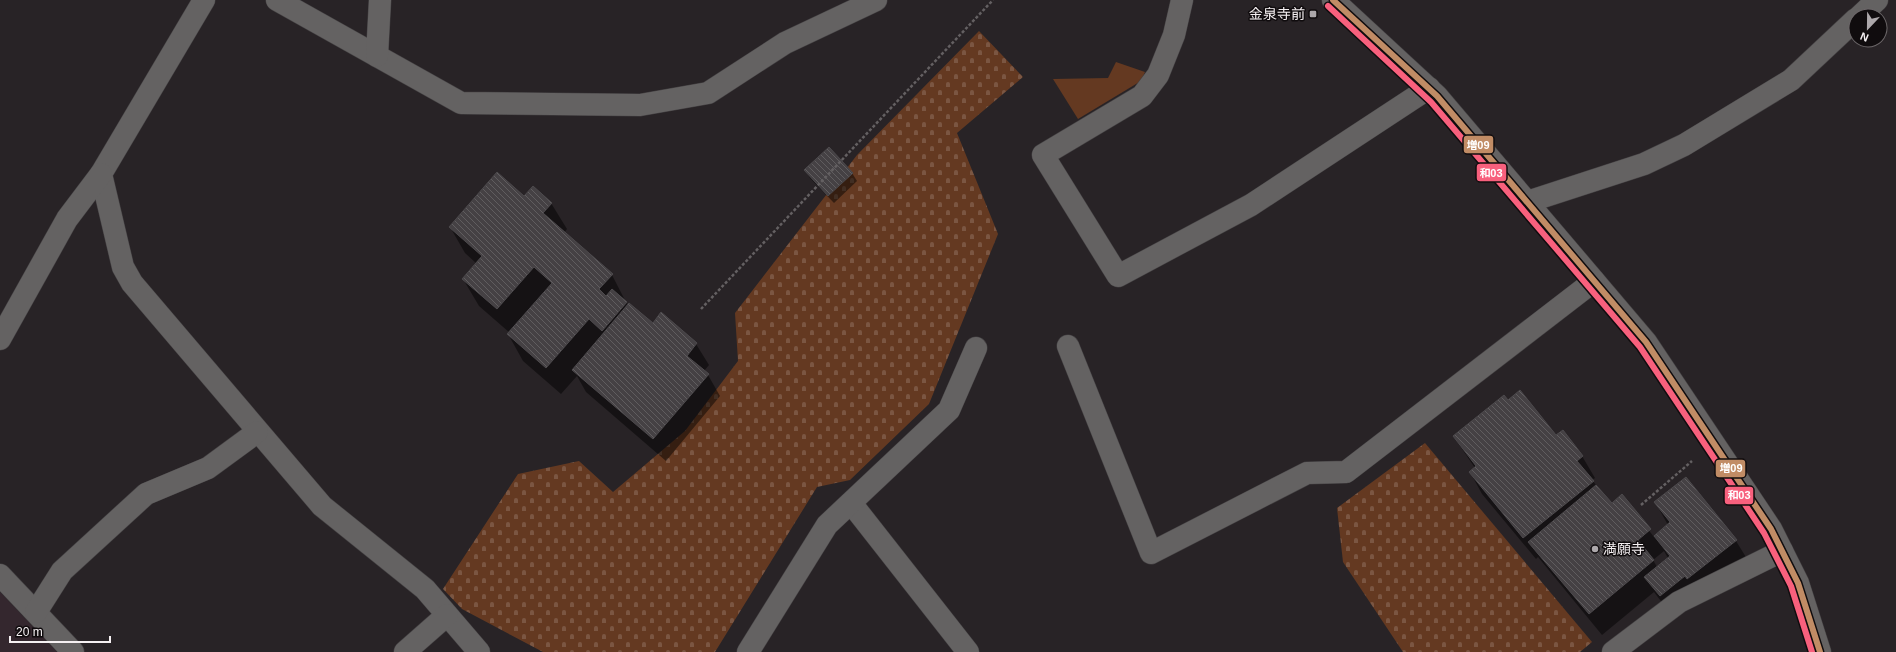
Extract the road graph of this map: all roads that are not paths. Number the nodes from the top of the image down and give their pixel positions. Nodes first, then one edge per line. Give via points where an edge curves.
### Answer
1 (204, 0) edge
2 (277, 0) edge
3 (380, 0) edge
4 (876, 0) edge
5 (1182, 0) edge
6 (1333, 0) edge
7 (1877, 0) edge
8 (1868, 8) edge
9 (1848, 27) edge
10 (377, 56) junction
11 (1430, 88) junction
12 (101, 174) junction
13 (1527, 202) junction
14 (1594, 281) junction
15 (0, 339) edge
16 (1068, 346) dead end
17 (976, 348) dead end
18 (257, 432) junction
19 (851, 503) junction
20 (1782, 551) junction
21 (0, 576) edge
22 (36, 612) junction
23 (447, 615) junction
24 (73, 652) edge
25 (404, 652) edge
26 (479, 652) edge
27 (748, 652) edge
28 (968, 652) edge
29 (1613, 652) edge
30 (1820, 652) edge

1 - 12 street
2 - 10 street
3 - 10 street
4 - 10 street via 785,43 708,93 640,105 460,103
5 - 11 street via 1174,35 1158,75 1142,96 1043,155 1118,276 1251,205
6 - 11 street
7 - 8 street
9 - 13 street via 1791,80 1684,145 1644,164
11 - 13 street
12 - 15 street via 67,219
12 - 18 street via 123,267 132,283
13 - 14 street
14 - 16 street via 1346,472 1307,473 1151,553
14 - 20 street via 1646,342 1771,529
17 - 19 street via 949,410
18 - 22 street via 208,468 146,494 62,571
18 - 23 street via 322,506 425,589
19 - 27 street via 827,525
19 - 28 street
20 - 29 street via 1679,602
20 - 30 street via 1798,583
21 - 22 street
22 - 24 street
23 - 25 street
23 - 26 street

